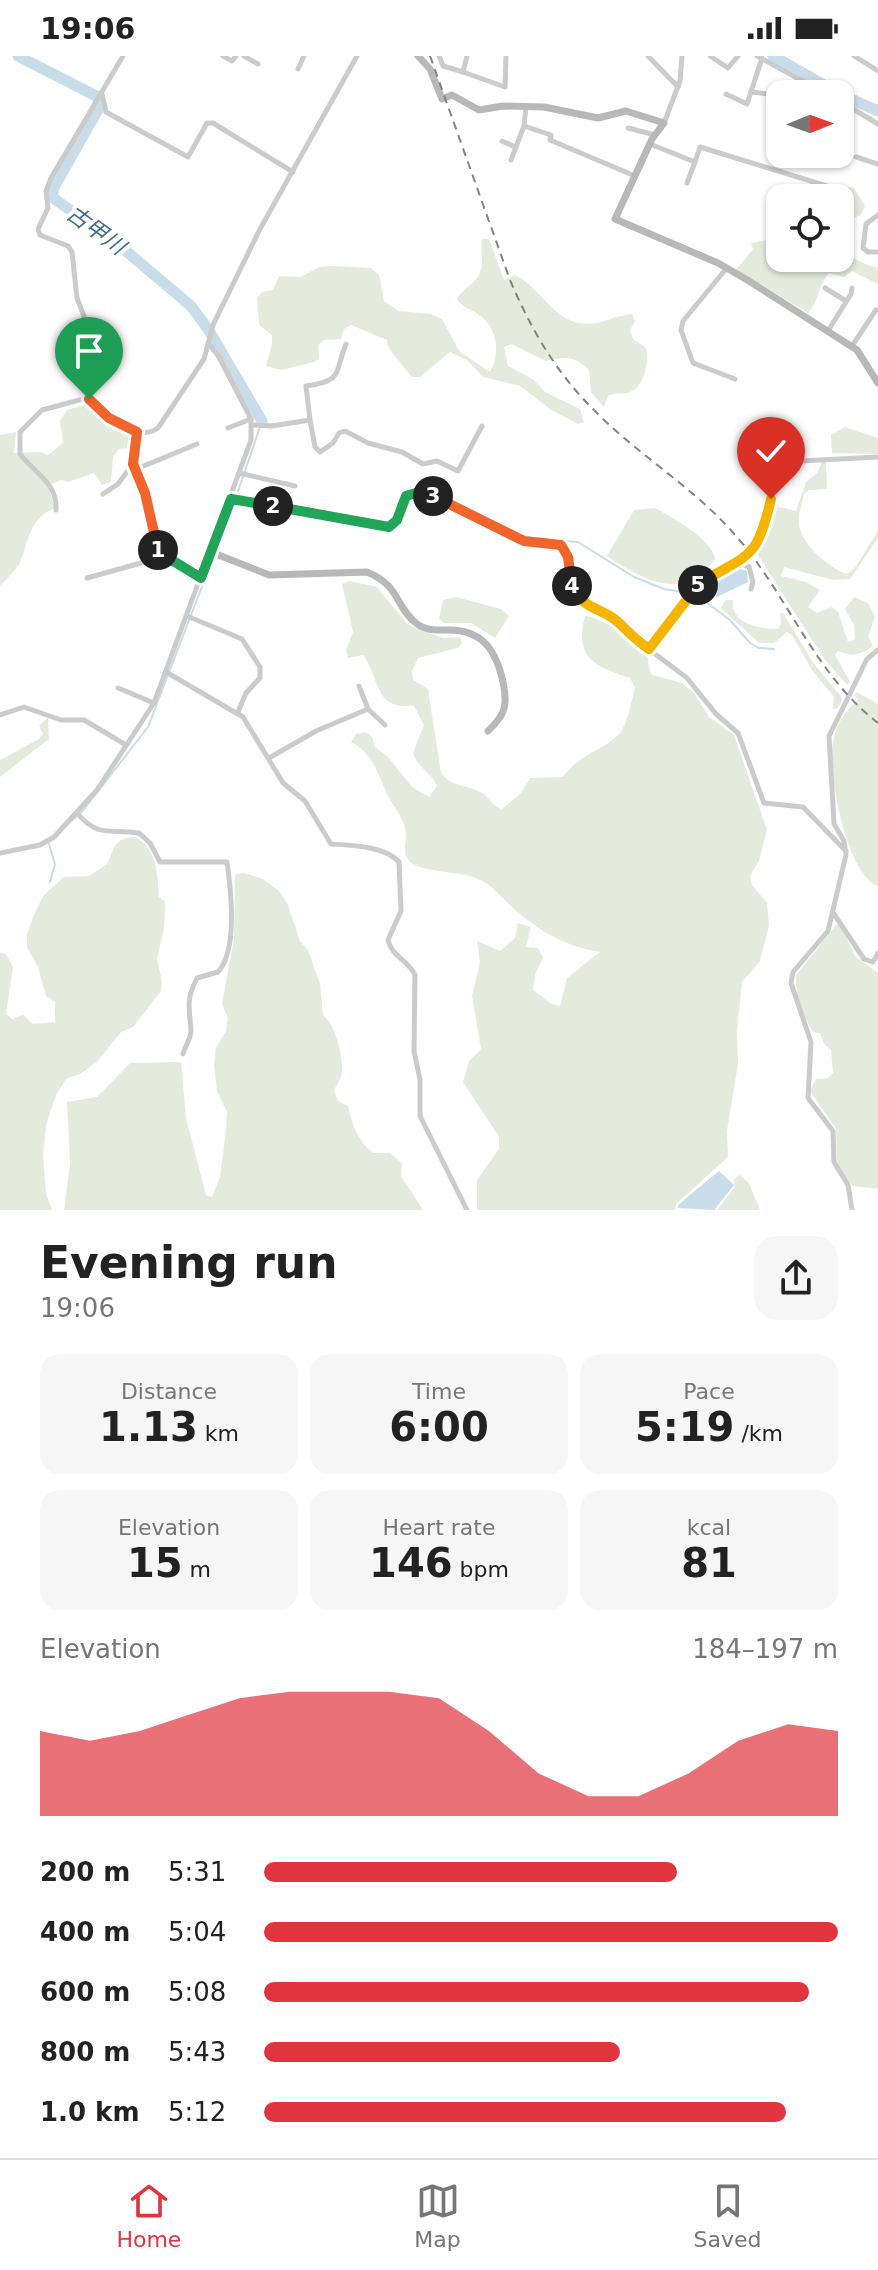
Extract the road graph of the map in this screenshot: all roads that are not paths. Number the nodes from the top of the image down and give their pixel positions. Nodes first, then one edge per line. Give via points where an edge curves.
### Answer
1 (123, 56) edge
2 (223, 56) edge
3 (236, 56) edge
4 (244, 56) edge
5 (304, 56) edge
6 (357, 56) edge
7 (418, 56) edge
8 (439, 56) edge
9 (467, 56) edge
10 (506, 56) edge
11 (648, 56) edge
12 (682, 56) edge
13 (710, 56) edge
14 (738, 56) edge
15 (854, 56) edge
16 (760, 57) edge
17 (258, 64) dead end
18 (298, 69) dead end
19 (878, 71) edge
20 (463, 72) junction
21 (801, 80) edge
22 (678, 87) junction
23 (752, 92) junction
24 (102, 94) junction
25 (726, 94) dead end
26 (766, 94) edge
27 (526, 107) junction
28 (854, 109) edge
29 (664, 123) junction
30 (878, 124) edge
31 (524, 126) junction
32 (628, 128) dead end
33 (655, 135) junction
34 (502, 141) dead end
35 (650, 144) junction
36 (515, 147) junction
37 (856, 157) dead end
38 (511, 160) dead end
39 (695, 162) junction
40 (878, 164) edge
41 (293, 172) junction
42 (635, 176) junction
43 (687, 183) dead end
44 (820, 184) edge
45 (878, 215) edge
46 (878, 252) edge
47 (726, 269) junction
48 (825, 288) dead end
49 (852, 288) dead end
50 (846, 301) junction
51 (876, 310) dead end
52 (828, 331) junction
53 (208, 343) junction
54 (346, 344) dead end
55 (852, 346) junction
56 (735, 379) dead end
57 (878, 383) edge
58 (89, 399) junction
59 (310, 420) junction
60 (252, 422) junction
61 (482, 426) dead end
62 (228, 428) dead end
63 (137, 432) junction
64 (197, 444) dead end
65 (878, 457) edge
66 (133, 467) junction
67 (239, 473) junction
68 (295, 486) dead end
69 (103, 494) dead end
70 (231, 499) junction
71 (56, 510) dead end
72 (211, 552) junction
73 (748, 557) junction
74 (159, 558) junction
75 (740, 563) junction
76 (749, 567) junction
77 (87, 578) dead end
78 (201, 578) junction
79 (751, 589) dead end
80 (187, 616) junction
81 (649, 649) junction
82 (878, 650) edge
83 (166, 672) junction
84 (359, 686) dead end
85 (118, 688) dead end
86 (154, 703) junction
87 (368, 709) junction
88 (238, 712) junction
89 (0, 715) edge
90 (385, 725) dead end
91 (488, 731) dead end
92 (126, 745) junction
93 (269, 758) junction
94 (77, 813) junction
95 (846, 851) junction
96 (0, 853) edge
97 (833, 913) junction
98 (878, 953) edge
99 (183, 1054) dead end
100 (467, 1210) edge
101 (852, 1210) edge

1 - 24 street
2 - 3 street via 232,61
4 - 17 street
5 - 18 street
6 - 41 street
7 - 27 main road via 430,69 442,99 452,95 479,110
8 - 20 street via 443,66
9 - 20 street
10 - 20 street via 505,87
11 - 22 street
12 - 22 street
13 - 14 street via 728,68
15 - 19 street
16 - 21 street
16 - 23 street
22 - 29 street
23 - 25 street via 747,104
23 - 26 street
24 - 41 street via 106,112 188,157 207,123 213,123
24 - 58 street via 47,186 48,208 38,229 72,252 77,298 102,363
27 - 29 main road via 598,118 626,111
27 - 31 street
28 - 30 street
29 - 33 main road
31 - 36 street
31 - 42 street
32 - 33 street
33 - 35 main road
34 - 36 street
35 - 39 street
35 - 42 main road
36 - 38 street
37 - 40 street
39 - 43 street
39 - 44 street via 700,147
41 - 53 street via 260,229
42 - 47 main road via 615,219
45 - 46 street via 866,224 863,248
47 - 52 main road
47 - 56 street via 681,330 693,363
48 - 50 street
49 - 50 street
50 - 52 street
51 - 55 street
52 - 55 main road
53 - 60 street
53 - 63 street via 204,359 158,428
54 - 59 street via 338,375 306,386
55 - 57 main road
58 - 63 street via 109,418
58 - 71 street via 42,410 20,432 20,454 50,485
59 - 60 street via 272,426
59 - 61 street via 320,452 345,431 423,464 437,461 458,471
60 - 62 street
60 - 67 street
63 - 66 street
64 - 66 street
65 - 73 street via 782,462 757,545
66 - 69 street
66 - 74 street via 145,493
67 - 68 street
67 - 70 street
70 - 72 street
70 - 81 street via 389,527 413,492 442,499 524,541 561,545 568,557 569,579 584,604 618,622
72 - 78 street
72 - 91 main road via 269,575 367,572 395,590 418,625 467,630 486,641 507,703 504,716
73 - 75 street
73 - 76 street
74 - 77 street
74 - 78 street
75 - 76 street
75 - 81 street via 697,585
76 - 79 street
78 - 80 street
80 - 83 street
80 - 88 street via 239,637 260,667 260,678
81 - 95 street via 687,678 738,733 764,803 803,807
82 - 95 street via 867,659 829,736 834,824
83 - 86 street
83 - 88 street
84 - 87 street
85 - 86 street
86 - 92 street
87 - 90 street
87 - 93 street
88 - 93 street
89 - 92 street via 24,707 61,720 84,720
92 - 94 street
93 - 100 street via 283,783 305,801 331,844 378,851 399,862 401,911 388,940 392,952 415,975 420,1116
94 - 96 street via 49,841
94 - 99 street via 93,829 139,833 160,862 227,862 227,958 218,972 197,978 187,1003 190,1035
95 - 97 street
97 - 98 street via 864,959 873,962
97 - 101 street via 828,931 793,972 791,983 811,1042 808,1098 833,1131 834,1162 848,1185

